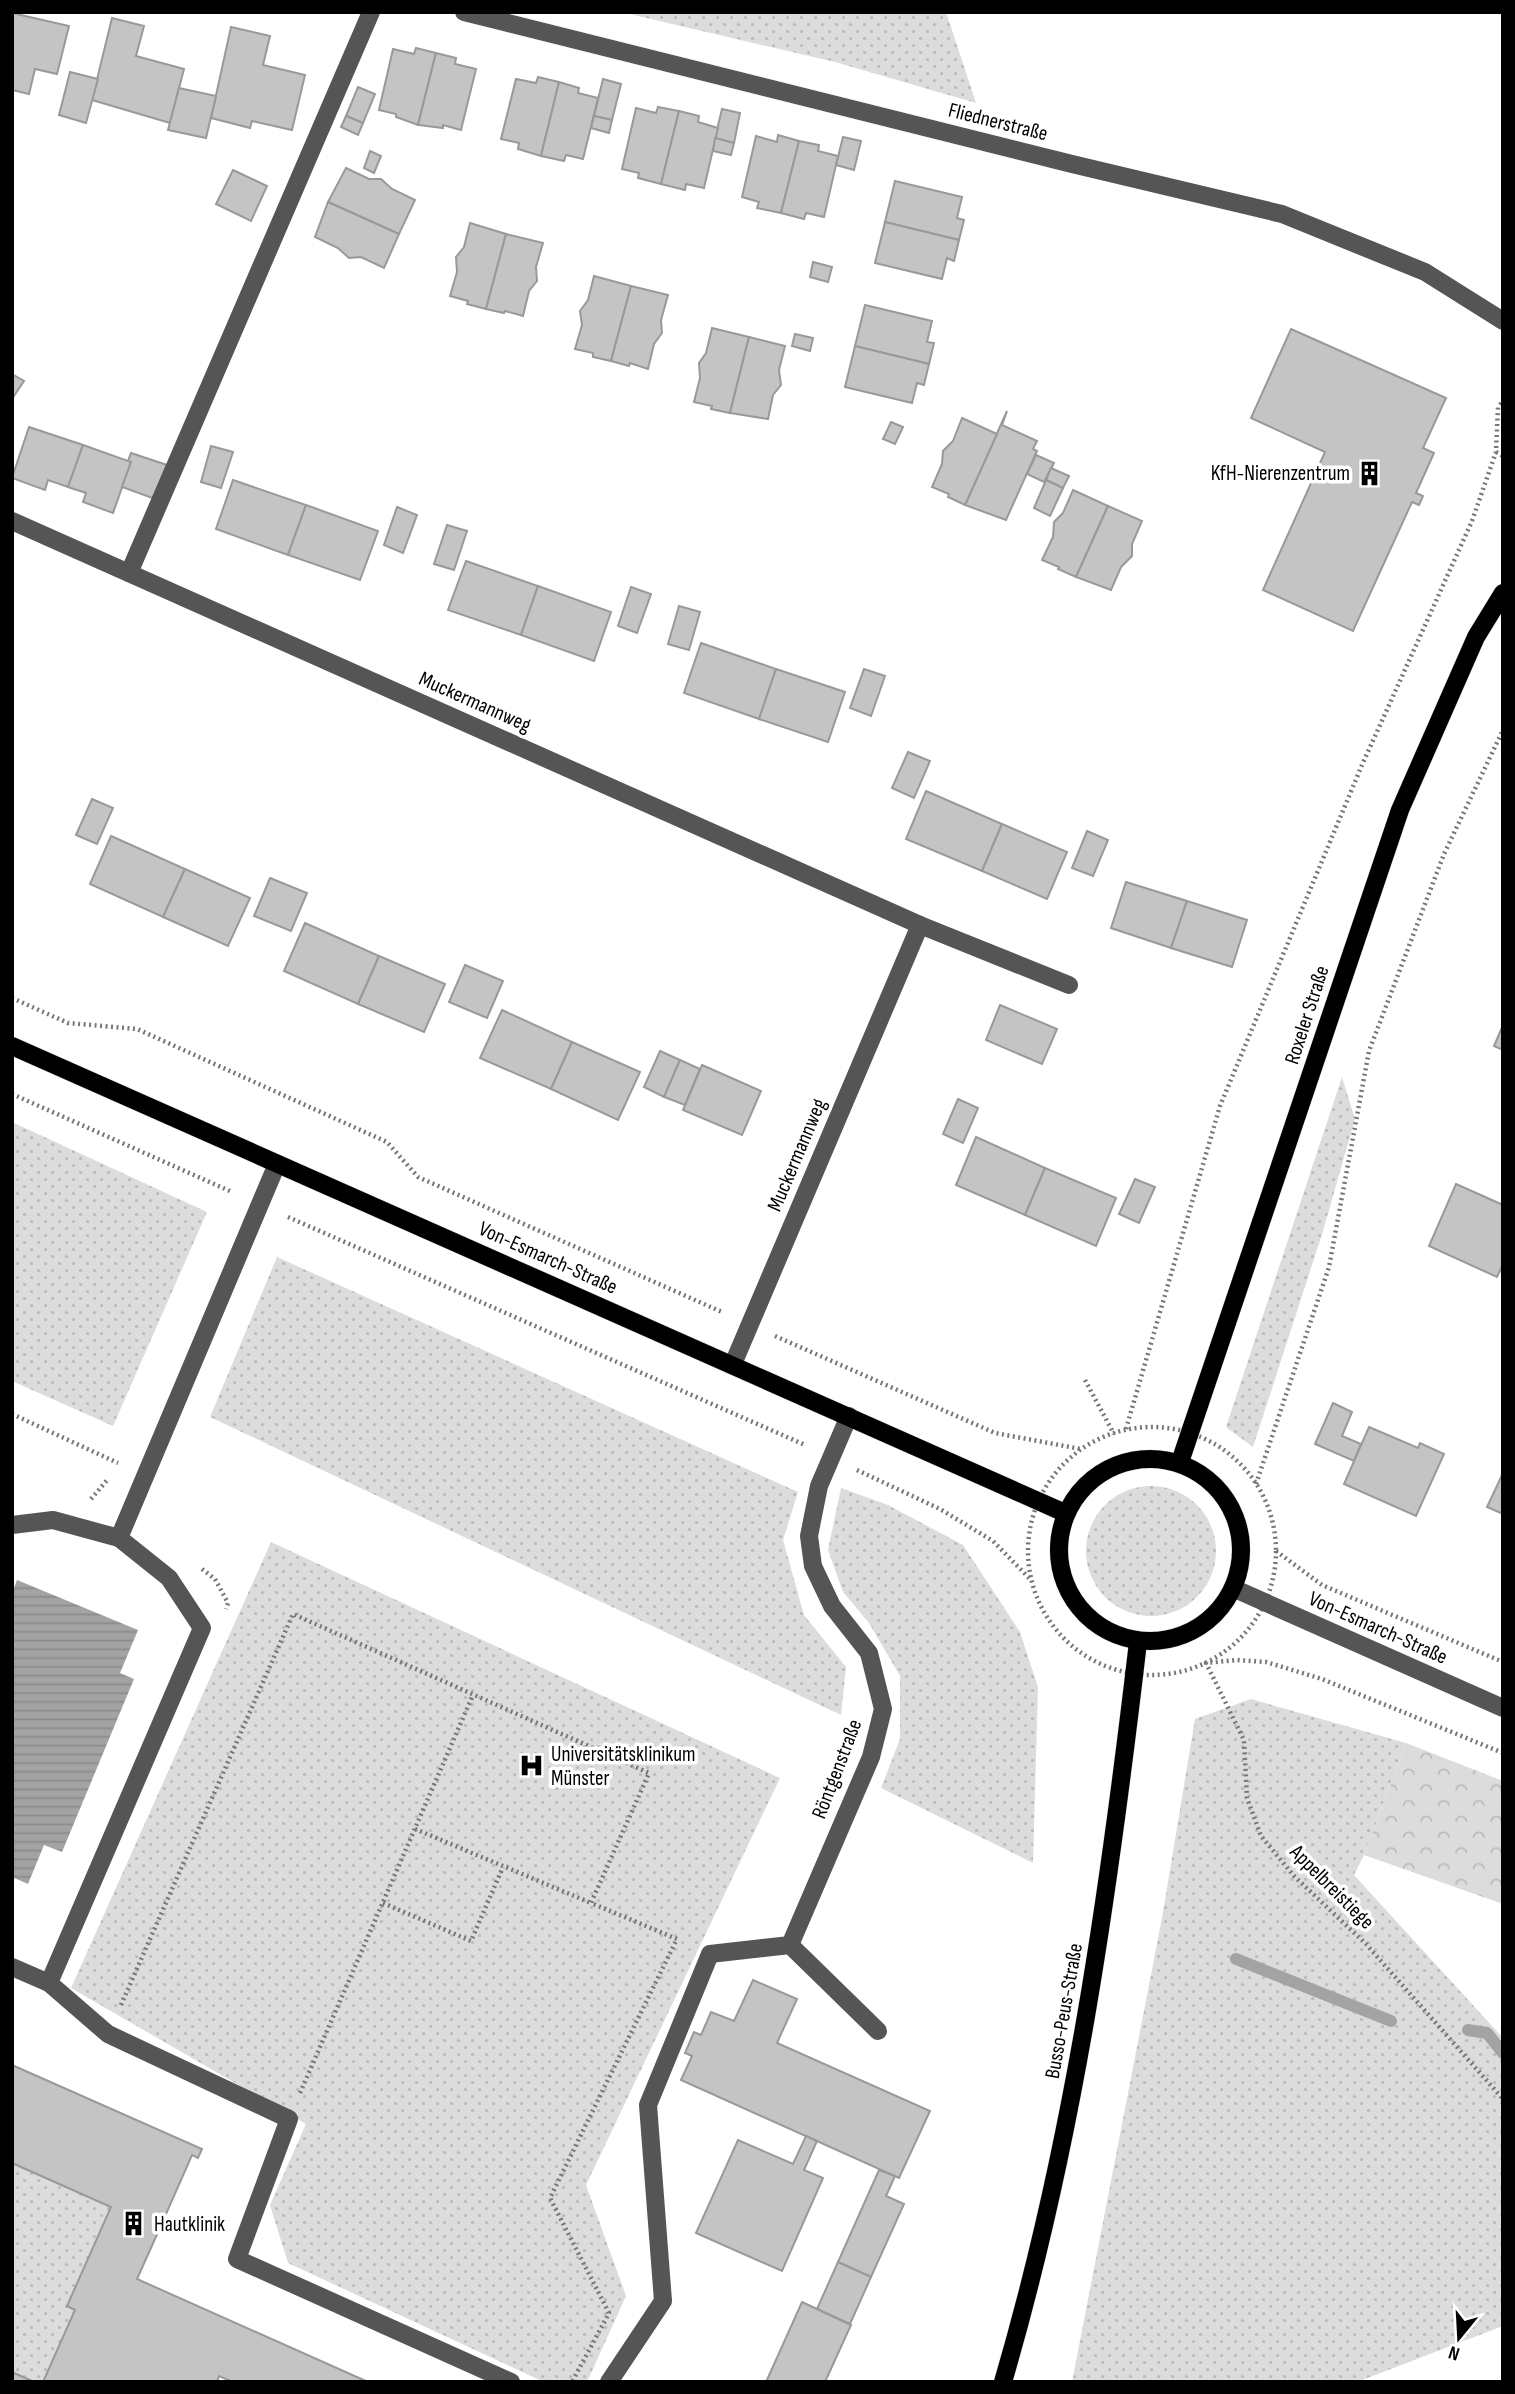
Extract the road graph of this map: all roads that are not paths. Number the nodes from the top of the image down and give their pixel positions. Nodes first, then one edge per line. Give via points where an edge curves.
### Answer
1 (372, 12) edge
2 (464, 12) edge
3 (1503, 321) edge
4 (12, 521) edge
5 (130, 572) junction
6 (1503, 593) edge
7 (920, 925) junction
8 (1069, 985) dead end
9 (12, 1046) edge
10 (277, 1164) junction
11 (733, 1364) junction
12 (849, 1416) junction
13 (1180, 1462) junction
14 (1065, 1513) junction
15 (12, 1525) edge
16 (119, 1538) junction
17 (1235, 1589) junction
18 (1138, 1642) junction
19 (1503, 1708) edge
20 (790, 1945) junction
21 (12, 1967) edge
22 (49, 1983) junction
23 (878, 2031) dead end
24 (511, 2382) edge
25 (608, 2382) edge
26 (1003, 2382) edge

1 - 5 street
2 - 3 street, Fliednerstraße via 1282,214 1425,272
4 - 5 street, Muckermannweg
5 - 7 street, Muckermannweg
6 - 13 main road, Roxeler Straße via 1476,637 1400,810
7 - 8 street, Muckermannweg
7 - 11 street, Muckermannweg
9 - 10 main road, Von-Esmarch-Straße
10 - 11 main road, Von-Esmarch-Straße
10 - 16 street
11 - 12 main road, Von-Esmarch-Straße
12 - 14 main road, Von-Esmarch-Straße
12 - 20 street, Röntgenstraße via 820,1486 809,1536 813,1566 832,1606 869,1653 883,1709 871,1757
13 - 14 main road via 1149,1457 1119,1463 1088,1482
13 - 17 main road via 1213,1482 1233,1508 1243,1545
14 - 18 main road via 1058,1548 1064,1585 1081,1611 1108,1632
15 - 16 street via 53,1520
16 - 22 street via 169,1578 202,1629
17 - 18 main road via 1213,1619 1179,1639
17 - 19 street, Von-Esmarch-Straße
18 - 26 main road, Busso-Peus-Straße via 1101,1934 1077,2072 1044,2228
20 - 23 street
20 - 25 street via 710,1954 648,2105 663,2301
21 - 22 street
22 - 24 street via 108,2034 289,2119 237,2259

